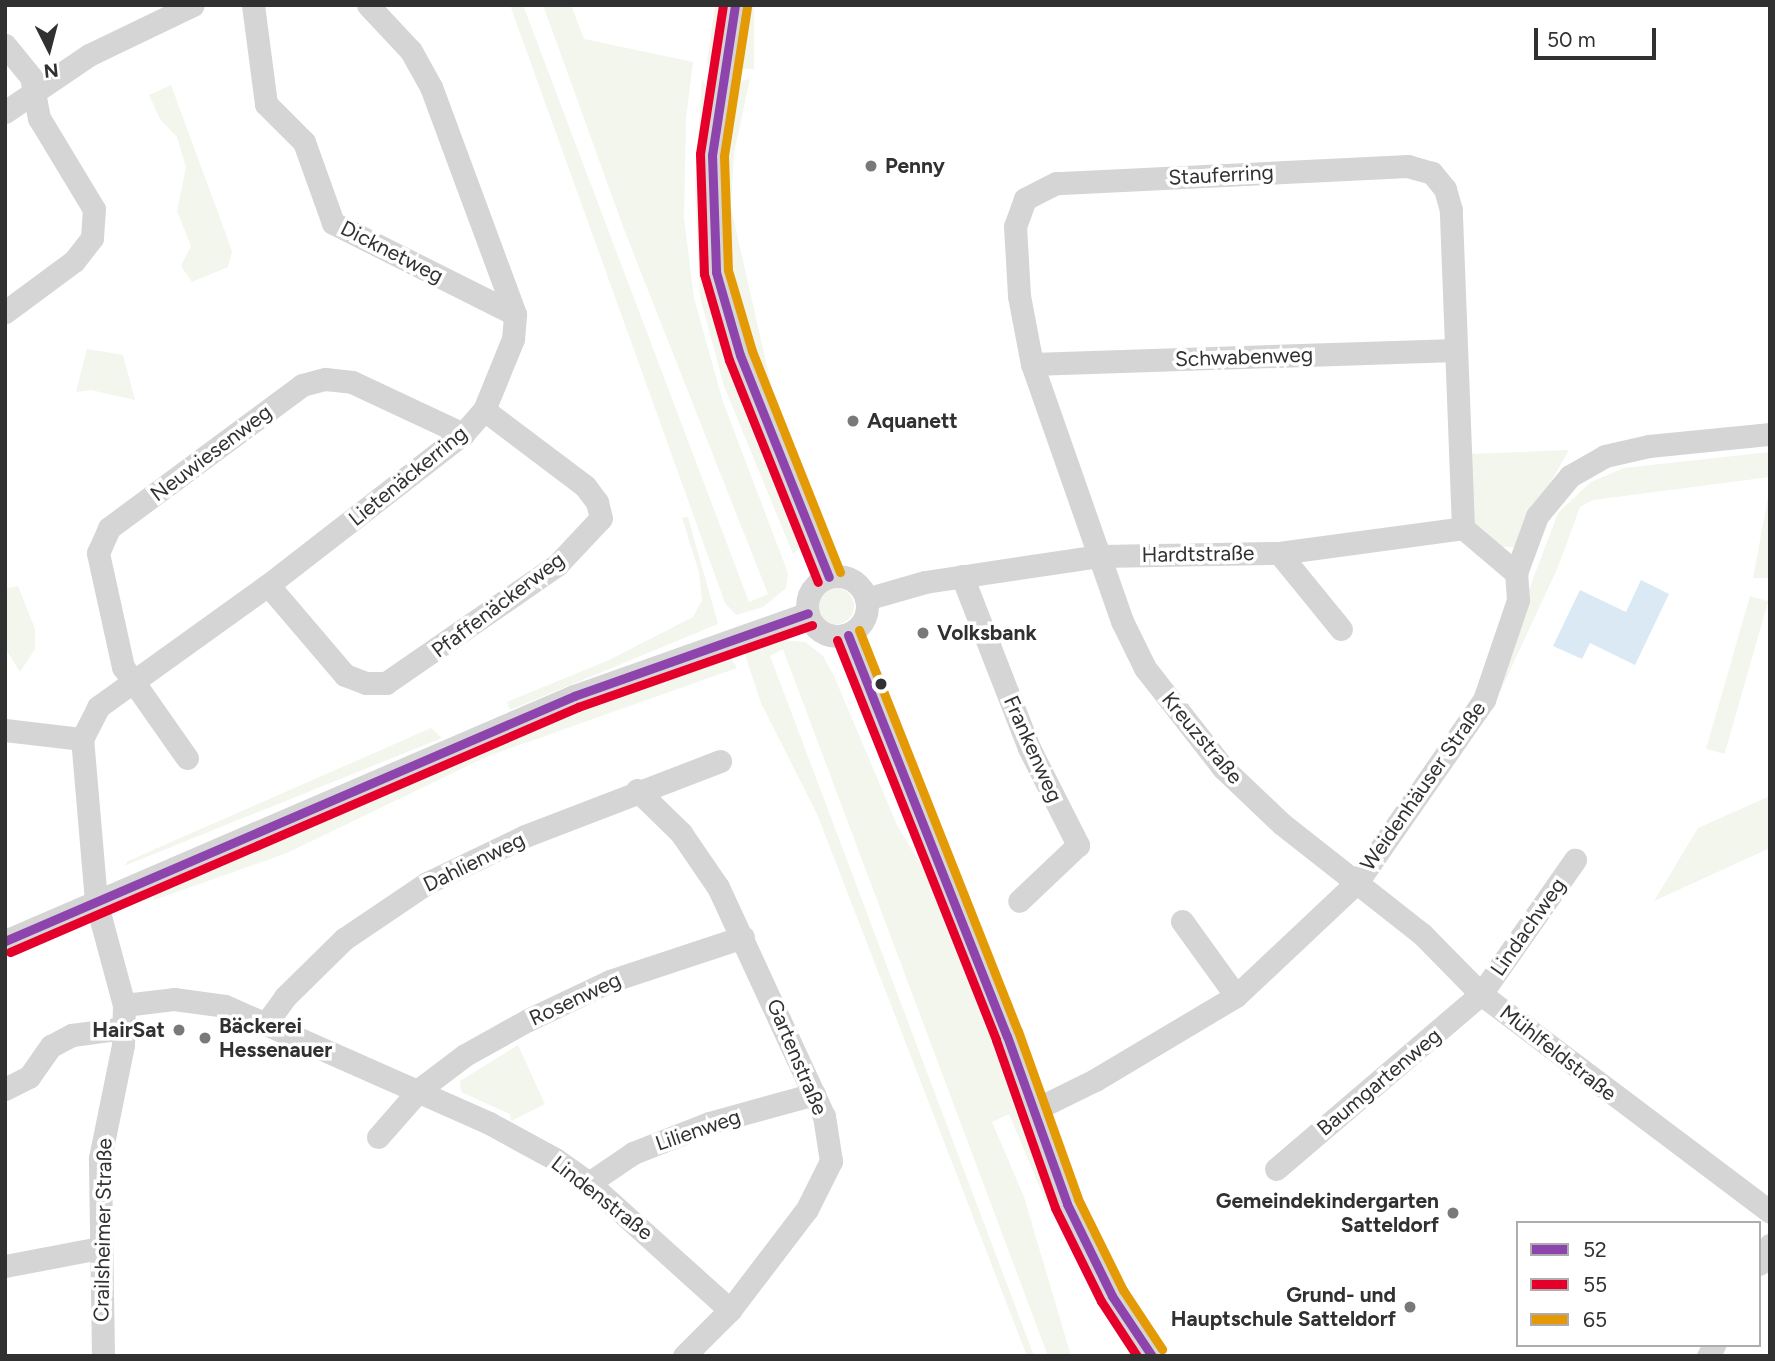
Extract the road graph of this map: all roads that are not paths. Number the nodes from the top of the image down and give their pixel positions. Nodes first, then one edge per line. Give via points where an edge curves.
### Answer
1 (193, 5) edge
2 (253, 5) edge
3 (368, 5) edge
4 (735, 5) edge
5 (5, 45) edge
6 (34, 92) junction
7 (5, 112) edge
8 (5, 312) edge
9 (515, 314) junction
10 (1456, 350) junction
11 (1032, 364) junction
12 (484, 410) junction
13 (463, 434) junction
14 (1770, 434) edge
15 (1464, 528) junction
16 (1279, 553) junction
17 (1100, 556) junction
18 (1516, 573) junction
19 (962, 576) junction
20 (829, 577) junction
21 (268, 585) junction
22 (866, 599) junction
23 (807, 613) junction
24 (1341, 629) dead end
25 (848, 635) junction
26 (131, 681) junction
27 (5, 730) edge
28 (82, 739) junction
29 (187, 758) dead end
30 (720, 761) dead end
31 (636, 790) junction
32 (1575, 860) dead end
33 (1358, 881) junction
34 (96, 901) junction
35 (1019, 901) dead end
36 (1182, 921) dead end
37 (743, 937) junction
38 (5, 941) edge
39 (1481, 994) junction
40 (1236, 996) junction
41 (124, 1005) junction
42 (267, 1022) junction
43 (124, 1028) junction
44 (5, 1089) edge
45 (420, 1089) junction
46 (814, 1094) junction
47 (1034, 1110) junction
48 (378, 1137) dead end
49 (1276, 1169) dead end
50 (589, 1183) junction
51 (1770, 1212) edge
52 (1770, 1245) edge
53 (99, 1248) junction
54 (1761, 1261) edge
55 (5, 1266) edge
56 (730, 1310) junction
57 (103, 1356) edge
58 (684, 1356) edge
59 (1152, 1356) edge

1 - 6 street via 89,55
2 - 9 street, Dicknetweg via 266,104 304,142 332,223
3 - 9 street via 411,51 431,87
4 - 20 street via 712,155 714,242 723,305
5 - 6 street via 31,77
6 - 7 street
6 - 8 street via 39,118 94,209 92,238 74,261
9 - 12 street, Lietenäckerring via 503,370
10 - 11 street, Schwabenweg
10 - 11 street, Stauferring via 1451,210 1445,190 1432,173 1408,166 1056,183 1025,199 1015,226 1020,296
10 - 15 street, Stauferring
11 - 17 street, Stauferring
12 - 13 street, Lietenäckerring
12 - 21 street, Pfaffenäckerweg via 585,486 597,502 601,518 557,565 386,683 366,683 345,675
13 - 21 street, Lietenäckerring
13 - 26 street, Neuwiesenweg via 352,382 325,379 302,385 109,528 98,552 123,667
14 - 18 street, Weidenhäuser Straße via 1648,446 1585,466 1551,494 1537,516
15 - 16 street, Hardtstraße
15 - 18 street
16 - 17 street, Hardtstraße
16 - 24 street
17 - 19 street, Hardtstraße
17 - 33 street, Kreuzstraße via 1145,668 1185,723 1223,768 1282,824
18 - 33 street, Weidenhäuser Straße via 1518,600 1484,700
19 - 22 street, Hardtstraße
19 - 35 street, Frankenweg via 1029,748 1078,845
20 - 22 street via 855,582
20 - 23 street via 812,588
21 - 26 street, Lietenäckerring
22 - 25 street via 862,623
23 - 25 street via 820,632
23 - 34 street via 574,695
25 - 47 street
26 - 28 street, Lietenäckerring via 98,707
26 - 29 street, Neuwiesenweg
27 - 28 street
28 - 34 street
30 - 31 street, Dahlienweg
31 - 37 street, Gartenstraße via 681,833 718,887
31 - 42 street, Dahlienweg via 427,883 344,939 285,997
32 - 39 street, Lindachweg
33 - 39 street, Mühlfeldstraße via 1422,934
33 - 40 street, Weidenhäuser Straße
34 - 38 street
34 - 41 street, Crailsheimer Straße
36 - 40 street
37 - 45 street, Rosenweg via 598,986 465,1055
37 - 46 street, Gartenstraße
39 - 49 street, Baumgartenweg
39 - 51 street, Mühlfeldstraße
40 - 47 street, Weidenhäuser Straße via 1095,1080
41 - 42 street, Lindenstraße via 174,999 225,1006
41 - 43 street, Crailsheimer Straße
42 - 45 street, Lindenstraße
43 - 44 street via 72,1035 51,1046 29,1077
43 - 53 street, Crailsheimer Straße via 100,1158
45 - 48 street
45 - 50 street, Lindenstraße via 555,1159
46 - 50 street, Lilienweg via 709,1123 634,1153
46 - 56 street, Gartenstraße via 824,1116 831,1161 807,1209
47 - 59 street via 1090,1255
50 - 56 street, Lindenstraße
52 - 54 street
53 - 55 street
53 - 57 street, Crailsheimer Straße
56 - 58 street, Gartenstraße

